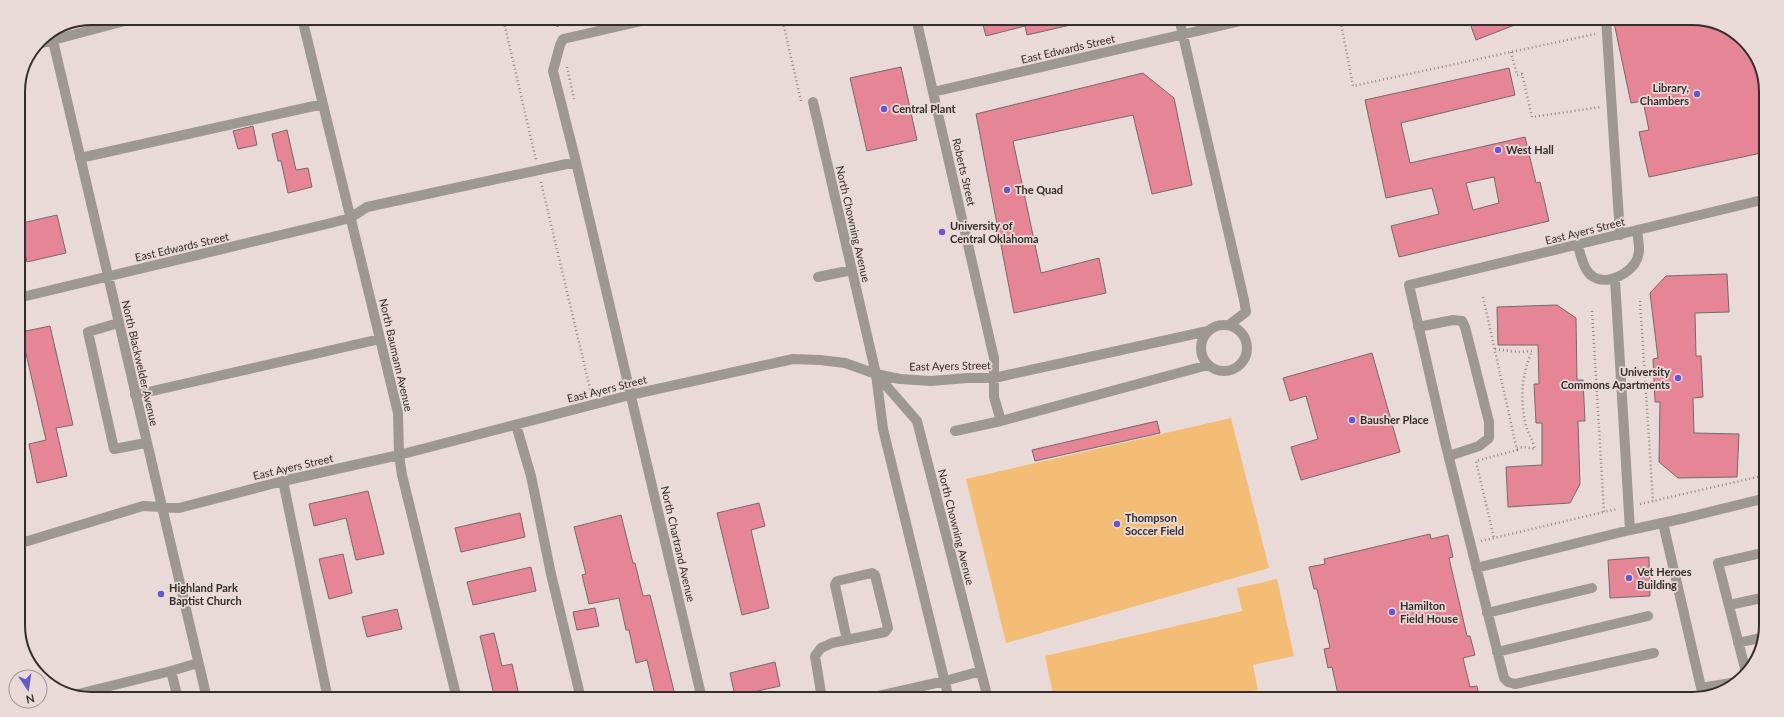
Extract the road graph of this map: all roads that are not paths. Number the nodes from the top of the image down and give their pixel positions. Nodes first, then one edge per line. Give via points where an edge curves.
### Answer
1 (103, 25) edge
2 (304, 25) edge
3 (624, 25) edge
4 (918, 25) edge
5 (1181, 25) edge
6 (1223, 25) edge
7 (1607, 25) edge
8 (1183, 34) junction
9 (57, 35) edge
10 (53, 38) edge
11 (933, 92) junction
12 (813, 102) dead end
13 (323, 104) junction
14 (80, 158) junction
15 (576, 162) junction
16 (1759, 201) edge
17 (350, 218) junction
18 (1637, 230) junction
19 (1620, 235) junction
20 (1578, 246) junction
21 (852, 270) junction
22 (107, 277) junction
23 (818, 277) dead end
24 (1615, 280) junction
25 (25, 296) edge
26 (118, 323) junction
27 (1229, 325) junction
28 (1418, 327) junction
29 (1208, 331) junction
30 (380, 339) junction
31 (1208, 365) junction
32 (876, 374) junction
33 (994, 378) junction
34 (135, 395) junction
35 (630, 396) junction
36 (1001, 420) junction
37 (516, 425) junction
38 (955, 431) dead end
39 (146, 443) junction
40 (399, 455) junction
41 (1449, 456) junction
42 (283, 481) junction
43 (1759, 500) edge
44 (161, 508) junction
45 (1663, 523) junction
46 (1630, 530) junction
47 (25, 542) edge
48 (1759, 554) edge
49 (1476, 568) junction
50 (1592, 588) dead end
51 (1759, 598) edge
52 (1728, 605) junction
53 (1487, 613) junction
54 (1648, 616) dead end
55 (1757, 639) edge
56 (847, 640) junction
57 (1738, 643) junction
58 (1497, 652) junction
59 (1654, 653) dead end
60 (198, 664) junction
61 (1744, 667) edge
62 (171, 671) junction
63 (981, 671) junction
64 (945, 681) junction
65 (88, 692) edge
66 (176, 692) edge
67 (205, 692) edge
68 (327, 692) edge
69 (454, 692) edge
70 (579, 692) edge
71 (700, 692) edge
72 (821, 692) edge
73 (902, 692) edge
74 (947, 692) edge
75 (986, 692) edge
76 (1702, 692) edge

1 - 9 street
2 - 13 street, North Baumann Avenue
3 - 15 street, North Chartrand Avenue via 563,39 560,45 553,71
4 - 11 street, Roberts Street
5 - 8 street
6 - 8 street, East Edwards Street
7 - 19 street
8 - 11 street, East Edwards Street
8 - 27 street via 1246,312
10 - 14 street, North Blackwelder Avenue
11 - 33 street, Roberts Street via 994,358
12 - 21 street, North Chowning Avenue
13 - 14 street
13 - 17 street, North Baumann Avenue
14 - 22 street, North Blackwelder Avenue
15 - 17 street, East Edwards Street via 367,207
15 - 35 street, North Chartrand Avenue
16 - 18 street, East Ayers Street
17 - 22 street, East Edwards Street
17 - 30 street, North Baumann Avenue
18 - 19 street, East Ayers Street
18 - 24 street via 1640,250 1636,263
19 - 20 street, East Ayers Street
20 - 24 street via 1586,271 1597,279
20 - 28 street, East Ayers Street via 1409,285
21 - 23 street
21 - 32 street, North Chowning Avenue
22 - 25 street, East Edwards Street
22 - 26 street, North Blackwelder Avenue
24 - 46 street
26 - 34 street, North Blackwelder Avenue
26 - 39 street via 88,332 114,449
27 - 29 street
27 - 31 street via 1242,333 1246,340 1246,355 1242,362 1229,371 1214,370
28 - 41 street
28 - 41 street via 1453,320 1462,321 1489,422 1489,438 1479,446
29 - 31 street via 1200,344 1203,359
29 - 33 street, East Ayers Street
30 - 34 street
30 - 40 street, North Baumann Avenue via 398,413
31 - 36 street
32 - 33 street, East Ayers Street via 931,381
32 - 35 street, East Ayers Street via 845,364 793,359
32 - 63 street, North Chowning Avenue via 917,421
32 - 64 street, North Chowning Avenue via 883,429
33 - 36 street, Roberts Street via 994,397
34 - 39 street, North Blackwelder Avenue
35 - 37 street, East Ayers Street
35 - 71 street, North Chartrand Avenue
36 - 38 street
37 - 40 street, East Ayers Street
37 - 70 street via 531,476
39 - 44 street, North Blackwelder Avenue
40 - 42 street, East Ayers Street
40 - 69 street, North Baumann Avenue
41 - 49 street
42 - 44 street, East Ayers Street via 179,508
42 - 68 street
43 - 45 street
44 - 47 street, East Ayers Street via 143,506
44 - 60 street, North Blackwelder Avenue
45 - 46 street
45 - 76 street
46 - 49 street
48 - 52 street via 1718,563
49 - 53 street
50 - 53 street
51 - 52 street
52 - 57 street
53 - 58 street
54 - 58 street
55 - 57 street
56 - 56 street via 884,632 888,628 875,575 872,573 837,581 835,585
56 - 72 street via 821,648 815,656
57 - 61 street
58 - 59 street via 1504,678 1515,684
60 - 62 street
60 - 67 street, North Blackwelder Avenue
62 - 65 street
62 - 66 street
63 - 64 street
63 - 75 street, North Chowning Avenue
64 - 73 street
64 - 74 street, North Chowning Avenue

